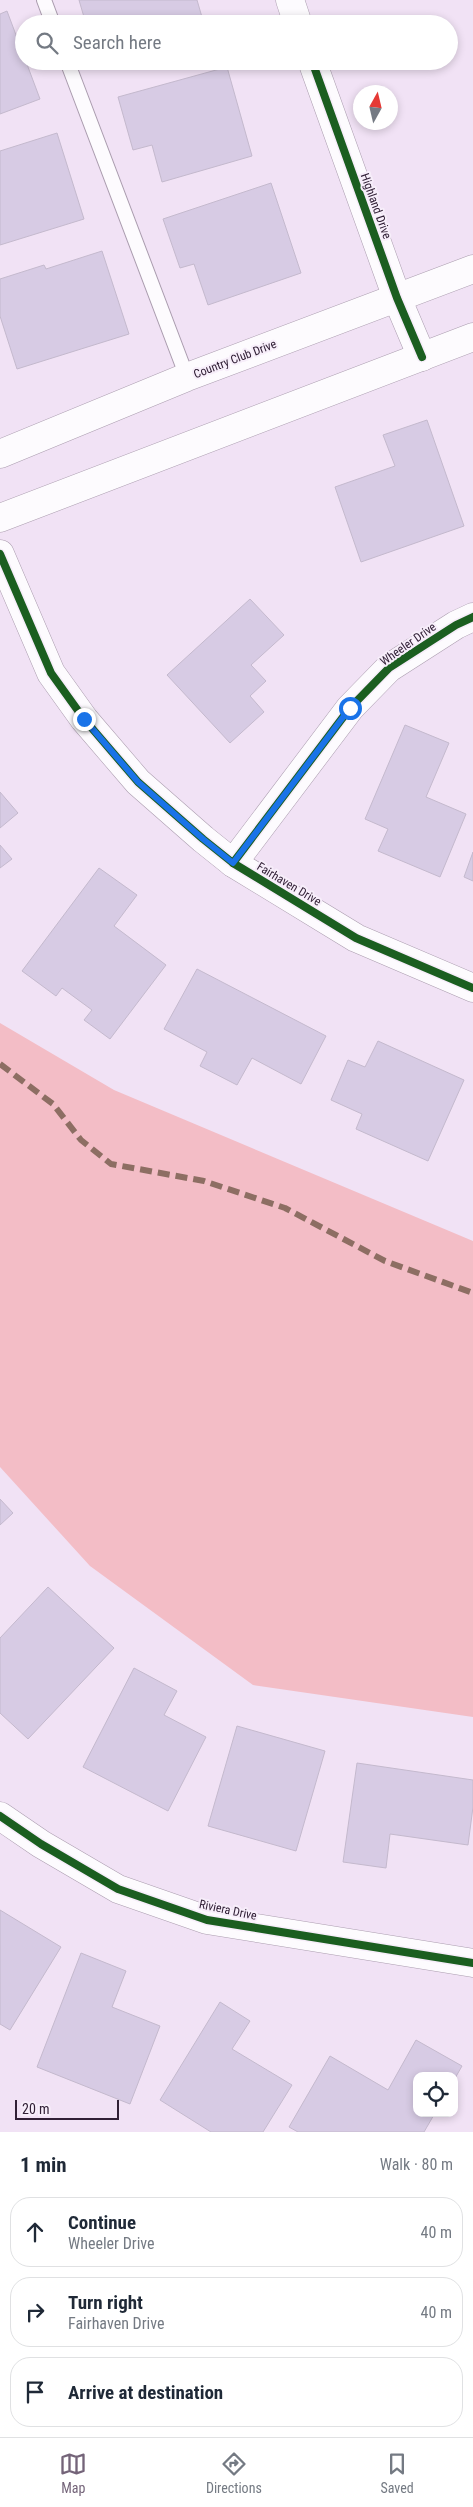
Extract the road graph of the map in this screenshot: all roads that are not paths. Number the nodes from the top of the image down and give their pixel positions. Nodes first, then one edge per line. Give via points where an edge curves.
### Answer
1 (44, 0) edge
2 (290, 0) edge
3 (50, 15) edge
4 (295, 15) edge
5 (70, 70) edge
6 (315, 70) edge
7 (473, 269) edge
8 (397, 298) junction
9 (473, 337) edge
10 (422, 358) junction
11 (187, 377) junction
12 (0, 454) edge
13 (0, 518) edge
14 (0, 554) edge
15 (473, 617) edge
16 (233, 863) junction
17 (473, 988) edge
18 (0, 1816) edge
19 (473, 1963) edge

1 - 3 lane
2 - 4 street
5 - 11 lane
6 - 8 street, Highland Drive
7 - 8 street, Country Club Drive
8 - 10 street, Highland Drive
8 - 11 street, Country Club Drive
9 - 10 street
10 - 13 street
11 - 12 street, Country Club Drive
14 - 16 street, Fairhaven Drive via 51,674 84,719 138,782
15 - 16 street, Wheeler Drive via 389,668 350,708
16 - 17 street, Fairhaven Drive via 356,938
18 - 19 street, Riviera Drive via 118,1889 207,1920

